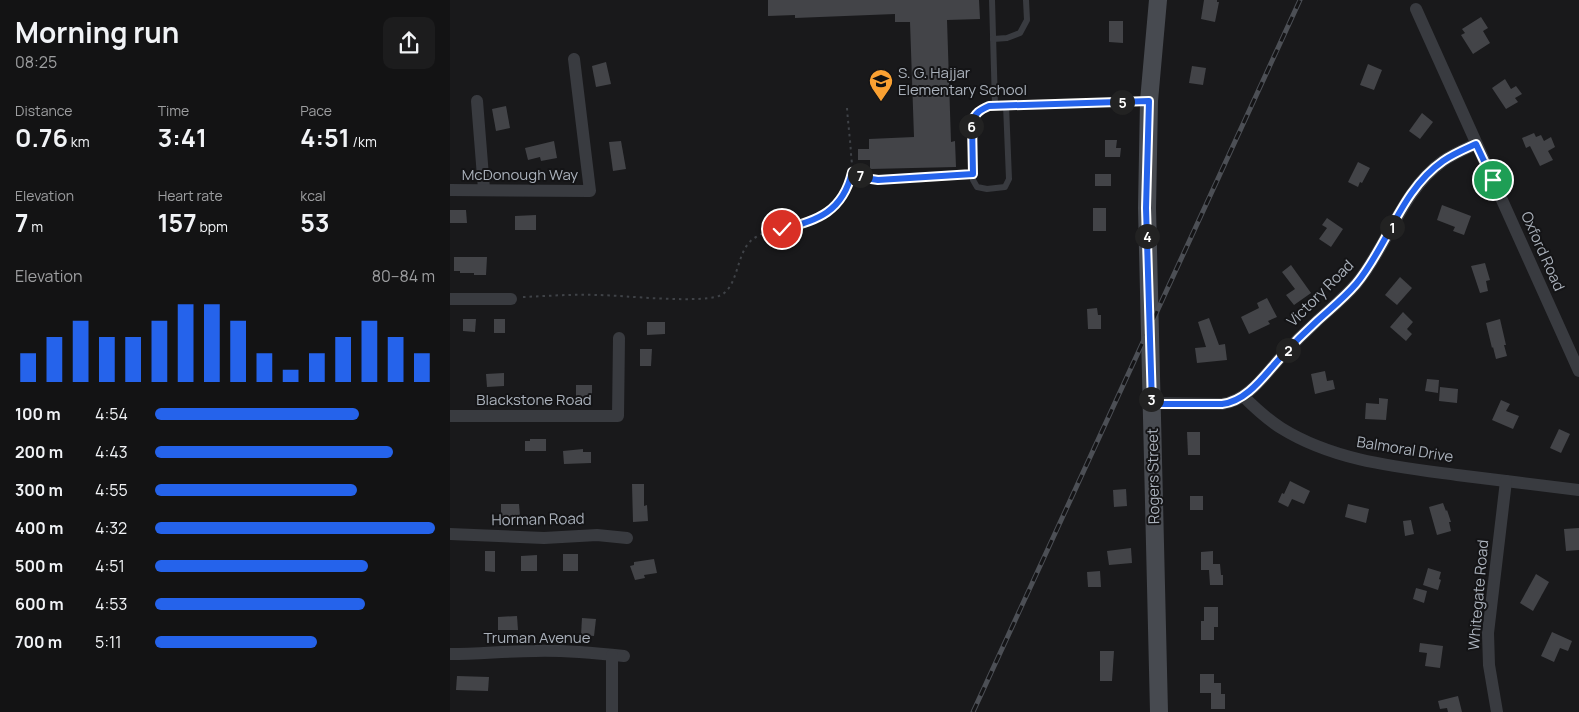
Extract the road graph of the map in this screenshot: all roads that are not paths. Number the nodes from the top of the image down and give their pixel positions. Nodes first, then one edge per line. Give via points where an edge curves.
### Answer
1 (992, 0) edge
2 (1026, 0) edge
3 (1158, 0) edge
4 (1416, 9) dead end
5 (993, 39) junction
6 (574, 59) dead end
7 (477, 101) dead end
8 (1149, 101) junction
9 (1006, 105) junction
10 (996, 106) junction
11 (1476, 144) junction
12 (484, 189) junction
13 (450, 190) edge
14 (450, 299) edge
15 (511, 299) road end
16 (619, 338) dead end
17 (1579, 370) edge
18 (1243, 396) junction
19 (1152, 404) junction
20 (450, 416) edge
21 (1506, 480) junction
22 (1579, 490) edge
23 (450, 534) edge
24 (627, 538) dead end
25 (450, 654) edge
26 (612, 712) edge
27 (1159, 712) edge
28 (1497, 712) edge

1 - 5 lane
2 - 5 lane via 1027,20 1020,33
3 - 8 main road, Rogers Street
4 - 11 street, Oxford Road
5 - 10 lane
6 - 12 street, McDonough Way via 590,190
7 - 12 street
8 - 9 lane
8 - 19 main road, Rogers Street via 1146,208
9 - 10 lane
9 - 10 lane via 1008,183 1001,188 981,189 974,183 972,122 978,112
11 - 17 street, Oxford Road
11 - 18 street, Victory Road via 1454,154 1429,173 1409,197 1376,256 1355,285
12 - 13 street, McDonough Way
14 - 15 street
16 - 20 street, Blackstone Road via 618,416
18 - 19 street, Victory Road via 1222,404
18 - 21 street, Balmoral Drive via 1281,428 1330,451 1388,466
19 - 27 main road, Rogers Street
21 - 22 street, Balmoral Drive
21 - 28 street, Whitegate Road via 1488,633 1489,665
23 - 24 street, Horman Road
25 - 26 street, Truman Avenue via 537,651 618,655

